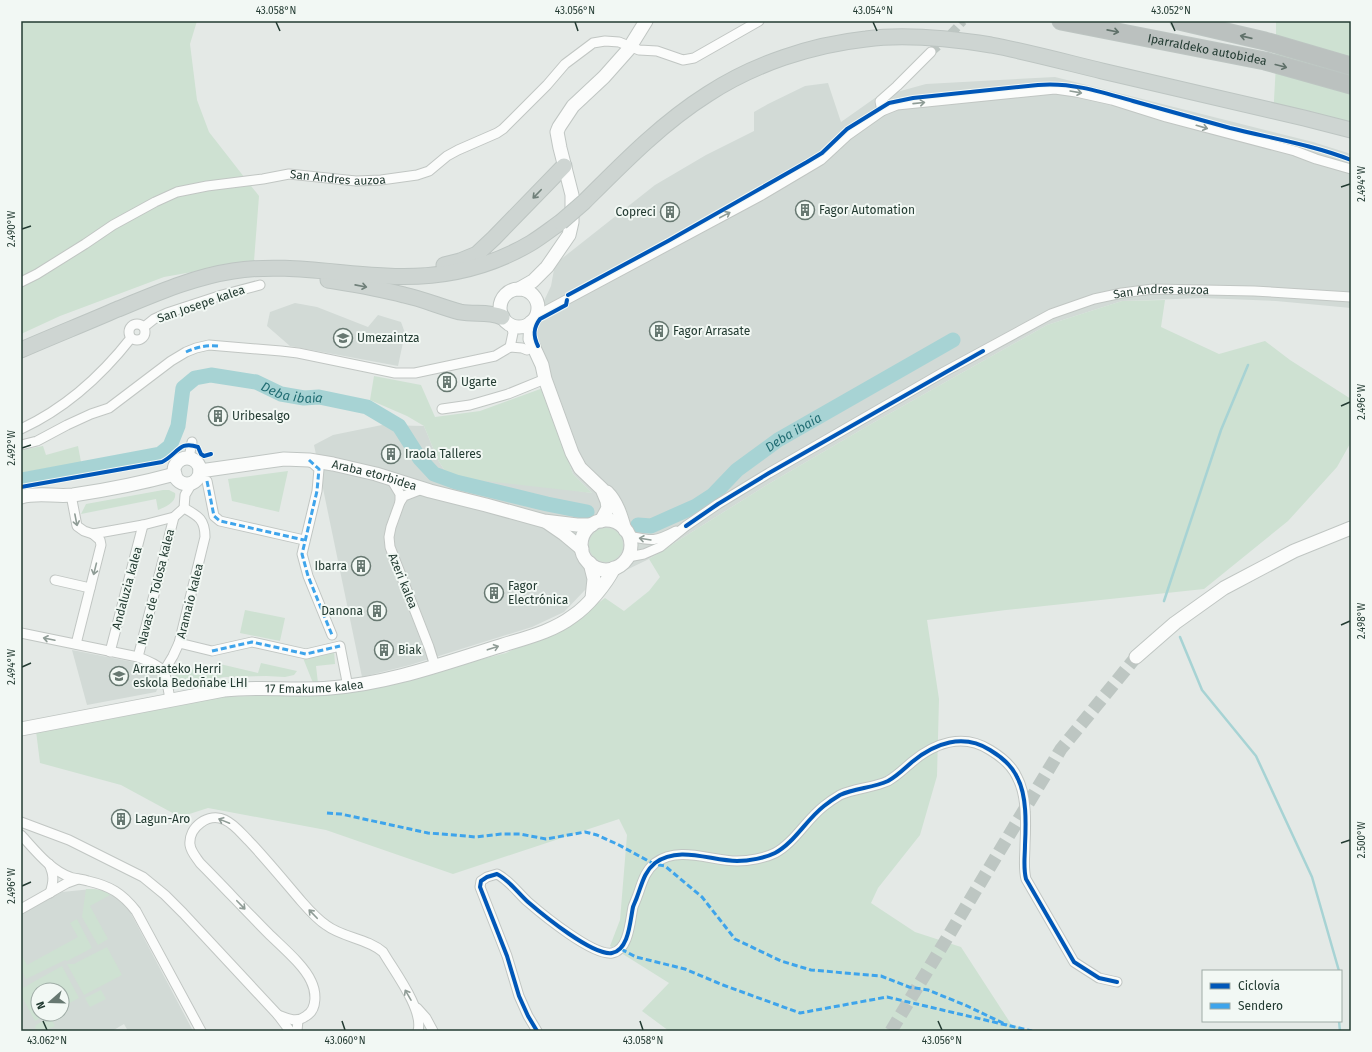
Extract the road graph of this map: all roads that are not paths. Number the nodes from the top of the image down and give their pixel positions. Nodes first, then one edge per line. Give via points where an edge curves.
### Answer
1 (646, 21) edge
2 (759, 21) edge
3 (1061, 21) edge
4 (1179, 21) edge
5 (632, 46) junction
6 (931, 52) tunnel mouth
7 (1351, 66) edge
8 (1351, 84) edge
9 (882, 111) junction
10 (1351, 130) edge
11 (564, 166) junction
12 (1351, 169) edge
13 (547, 267) junction
14 (254, 269) junction
15 (315, 270) junction
16 (21, 282) edge
17 (260, 285) dead end
18 (519, 289) junction
19 (1351, 297) edge
20 (537, 304) junction
21 (532, 321) junction
22 (510, 323) junction
23 (510, 347) junction
24 (21, 350) edge
25 (527, 350) junction
26 (545, 379) junction
27 (442, 409) dead end
28 (21, 429) edge
29 (192, 442) dead end
30 (21, 445) edge
31 (189, 458) junction
32 (309, 460) junction
33 (175, 474) junction
34 (203, 476) junction
35 (391, 479) junction
36 (192, 483) junction
37 (423, 489) junction
38 (602, 489) junction
39 (71, 495) junction
40 (21, 497) edge
41 (400, 502) junction
42 (184, 508) junction
43 (174, 517) junction
44 (544, 521) junction
45 (597, 523) junction
46 (143, 525) junction
47 (686, 526) junction
48 (1351, 528) edge
49 (627, 533) junction
50 (93, 534) junction
51 (304, 540) junction
52 (582, 549) junction
53 (628, 557) junction
54 (590, 563) junction
55 (614, 568) junction
56 (55, 580) dead end
57 (90, 588) junction
58 (592, 598) junction
59 (21, 633) edge
60 (332, 634) dead end
61 (179, 643) junction
62 (76, 644) junction
63 (110, 652) junction
64 (138, 657) junction
65 (1136, 657) tunnel mouth
66 (430, 665) junction
67 (164, 671) junction
68 (348, 687) junction
69 (170, 700) junction
70 (21, 729) edge
71 (21, 822) edge
72 (21, 835) edge
73 (49, 863) junction
74 (78, 879) junction
75 (50, 892) junction
76 (21, 909) edge
77 (1117, 982) dead end
78 (416, 1007) junction
79 (278, 1015) junction
80 (298, 1020) junction
81 (201, 1031) edge
82 (290, 1031) edge
83 (297, 1031) edge
84 (418, 1031) edge
85 (433, 1031) edge
86 (537, 1031) edge

1 - 5 street
2 - 5 street, San Andres auzoa via 694,58 683,60 657,52 639,50
3 -> 8 highway, Iparraldeko autobidea via 1265,61
7 -> 4 highway via 1265,41
5 - 11 street via 573,106 562,121 557,132
5 - 16 street, San Andres auzoa via 619,42 593,43 565,64 503,129 468,144 425,172 369,181 289,174 184,190 113,225
6 - 9 street via 880,101
9 -> 12 street via 897,105 1055,89 1112,100
21 -> 9 street via 538,315 762,195 821,160 848,135
10 - 15 main road, bridge via 990,45 932,38 866,39 825,46 785,58 746,73 708,94 654,135 561,222 532,243 483,266 436,275 386,276
11 - 13 street via 572,196 572,222 569,235
11 -> 15 main road via 494,238 476,254 460,261 431,267 346,266
13 - 18 street via 533,281
13 - 20 street via 540,285
14 - 15 main road
14 -> 22 main road via 294,273 402,294 462,312 490,313
14 - 24 main road via 232,271 165,290
17 - 28 street, San Josepe kalea via 167,313 144,327 136,323 131,326 129,330 132,338 77,394 50,414
18 - 20 street via 531,293
18 - 22 street via 507,293 500,304 500,311
19 - 47 street, San Andres auzoa via 1154,289 1094,299 1051,314 983,351 769,473
20 - 21 street via 538,310
21 - 22 street via 523,326
21 - 26 street via 530,339 542,365
22 - 23 street via 513,333
22 - 25 street
23 - 25 street
23 - 30 street via 494,356 415,373 395,373 298,353 209,345 186,352 171,361 109,408 91,414 37,441
25 - 26 street
26 - 27 street via 508,394 470,405
26 - 38 street via 572,453 580,468
29 - 31 street
31 - 33 street via 178,463
31 - 34 street via 196,461
32 - 34 street, Araba etorbidea via 284,459
32 - 35 street, Araba etorbidea
32 - 51 street via 319,469 317,491
33 - 36 street via 183,483
33 - 39 street
34 - 36 street
34 - 51 street via 214,516 220,521
35 - 37 street, Araba etorbidea
35 - 41 street via 400,494
36 - 42 street via 185,495
37 - 41 street via 404,496
37 - 44 street, Araba etorbidea
38 - 45 street via 608,508
38 - 49 street via 611,496
39 - 40 street via 39,494
39 -> 50 street via 77,526 84,532
41 - 66 street, Azeri kalea via 390,532 390,547 429,647
42 - 43 street
42 - 61 street, Aramaio kalea via 200,518 205,527 204,546
43 - 46 street
43 - 64 street, Navas de Tolosa kalea
44 - 45 street, Araba etorbidea via 578,525
44 - 52 street, Araba etorbidea
45 - 49 street via 614,522
45 - 52 street via 587,529
46 - 50 street
46 - 63 street, Andaluzia kalea
47 -> 49 street via 650,541
47 - 53 street via 660,547
48 - 65 street via 1294,551 1224,588 1175,623
49 - 53 street via 630,550
50 -> 57 street via 100,540 101,545
51 - 60 street via 302,554 308,576
52 - 54 street
53 - 55 street
54 - 55 street via 601,569
54 - 58 street via 594,579
55 - 58 street, 17 Emakume kalea
56 - 57 street
57 - 62 street
66 -> 58 street, 17 Emakume kalea via 545,631 572,617
62 -> 59 street
61 - 67 street, Aramaio kalea
61 - 68 street via 212,651 252,642 306,654 340,646
62 - 63 street
63 - 64 street
64 - 67 street
66 - 68 street, 17 Emakume kalea
67 - 69 street
68 - 69 street, 17 Emakume kalea via 244,688
69 - 70 street, 17 Emakume kalea
71 - 79 street via 69,840 143,877 183,913
72 - 73 street
73 - 74 street via 57,870
73 - 75 street via 54,877
74 - 75 street
74 - 81 street via 104,885 129,902
75 - 76 street
77 - 86 street via 1099,978 1074,962 1026,879 1024,804 1017,776 990,750 977,743 961,741 924,754 891,779 840,795 813,814 787,845 772,854 738,861 699,855 674,855 658,861 644,878 621,949 613,953 592,947 568,933 528,902 503,877 497,874 480,881 519,996
78 -> 80 street via 383,952 376,946 326,926 233,825 224,819 208,818 200,823 192,834 190,844 193,853 311,980 315,1006 308,1016
78 - 84 street
78 - 85 street
79 - 80 street
79 - 82 street
80 - 83 street

